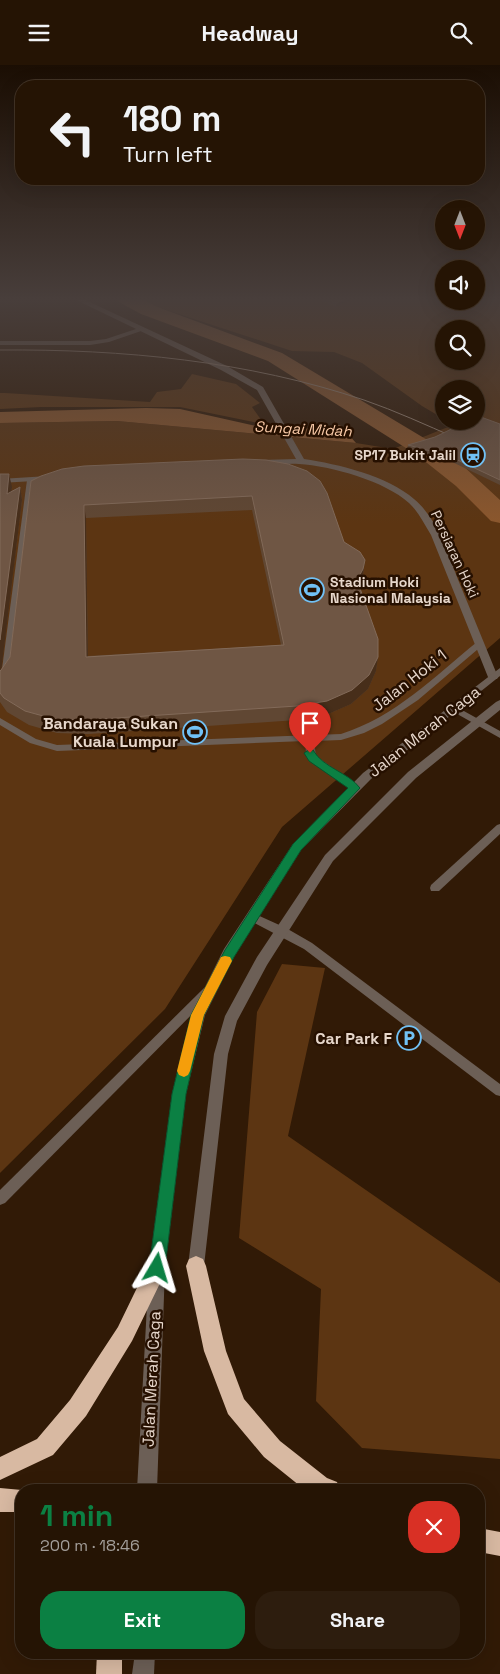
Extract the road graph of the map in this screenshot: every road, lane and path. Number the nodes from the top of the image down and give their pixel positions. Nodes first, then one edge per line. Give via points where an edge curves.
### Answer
1 (233, 373) edge
2 (301, 461) junction
3 (251, 463) edge
4 (57, 476) edge
5 (30, 480) junction
6 (0, 481) edge
7 (480, 644) junction
8 (496, 674) edge
9 (0, 681) edge
10 (500, 703) edge
11 (453, 708) junction
12 (0, 721) edge
13 (478, 722) junction
14 (500, 735) edge
15 (309, 738) junction
16 (355, 788) junction
17 (500, 828) edge
18 (435, 888) dead end
19 (253, 917) junction
20 (282, 931) junction
21 (212, 987) junction
22 (500, 1091) edge
23 (0, 1199) edge
24 (196, 1266) joint
25 (157, 1268) junction
26 (0, 1469) edge
27 (147, 1484) edge
28 (316, 1484) edge
29 (0, 1500) edge
30 (15, 1501) edge
31 (485, 1541) edge
32 (500, 1545) edge
33 (110, 1659) edge
34 (145, 1659) edge
35 (109, 1674) edge
36 (144, 1674) edge

1 - 2 street via 260,389
2 - 3 street, Persiaran Hoki
2 - 7 street, Persiaran Hoki via 384,485 413,502 435,535
4 - 5 street
5 - 6 street
5 - 9 lane via 6,671
7 - 8 street, Persiaran Hoki
7 - 15 lane, Jalan Hoki 1 via 378,723 341,737
8 - 11 street, Jalan Merah Caga
10 - 13 street, Jalan Merah Caga
11 - 13 lane
11 - 16 street, Jalan Merah Caga
12 - 15 lane, Jalan Hoki 1 via 33,741 57,748
13 - 14 lane
13 - 20 street, Jalan Merah Caga via 412,775 330,858
15 - 16 lane via 312,759
16 - 19 street, Jalan Merah Caga via 297,847
17 - 18 lane
19 - 20 lane
19 - 21 street, Jalan Merah Caga
20 - 22 lane
20 - 24 street, Jalan Merah Caga via 230,1020 221,1054
21 - 23 lane
21 - 25 street, Jalan Merah Caga via 198,1015 179,1094
24 - 28 highway via 215,1351 236,1406 272,1449
25 - 26 highway via 125,1334 78,1408 45,1447
25 - 27 street, Jalan Merah Caga
29 - 30 highway
31 - 32 highway
33 - 35 highway
34 - 36 street

